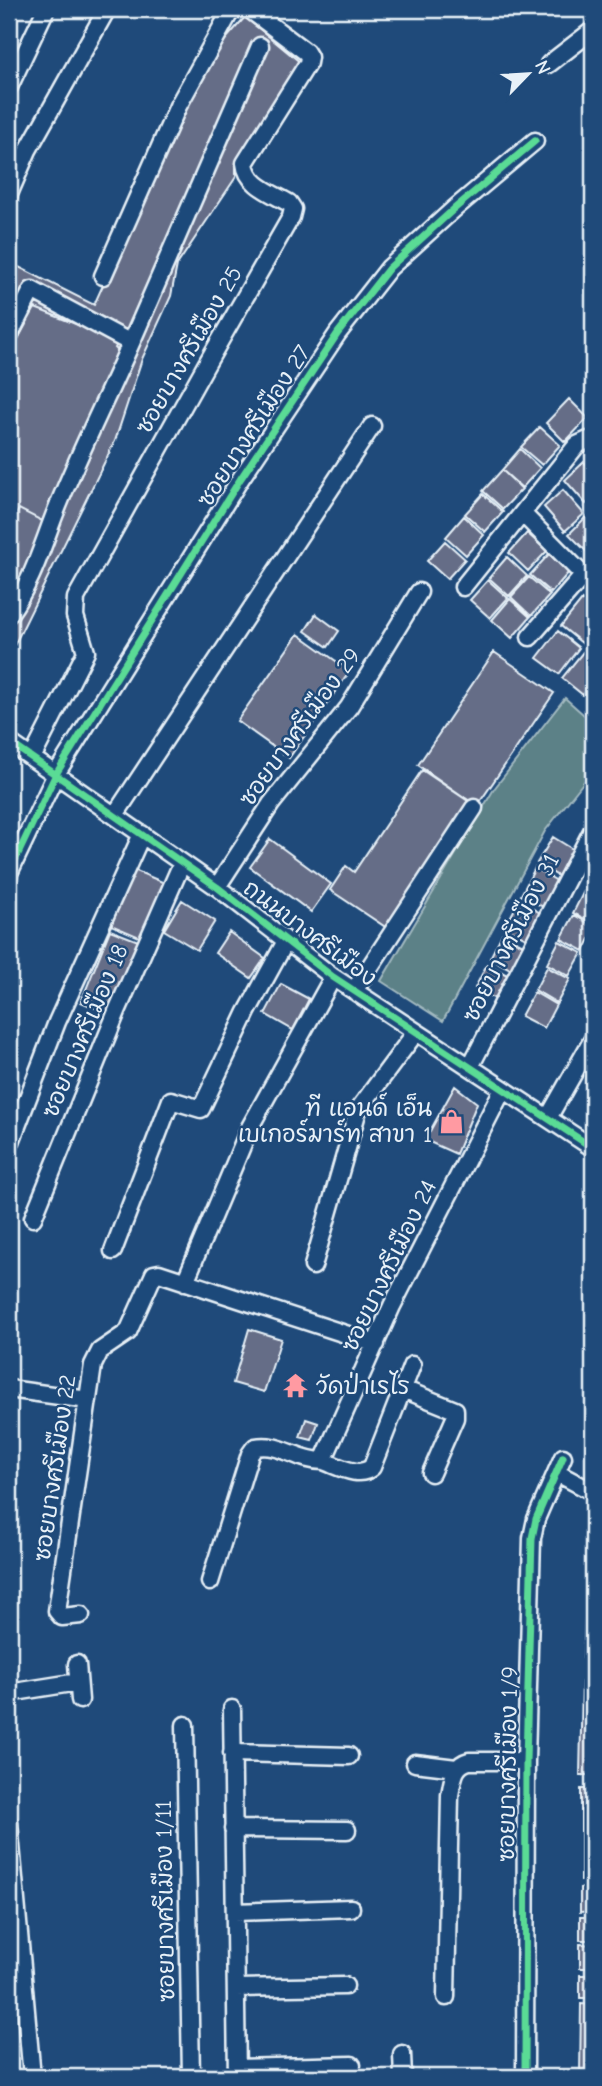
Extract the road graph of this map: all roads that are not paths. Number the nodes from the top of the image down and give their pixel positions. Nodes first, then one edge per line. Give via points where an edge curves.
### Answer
1 (46, 9) edge
2 (107, 9) edge
3 (235, 9) edge
4 (249, 9) edge
5 (593, 30) edge
6 (260, 46) dead end
7 (549, 64) dead end
8 (9, 87) edge
9 (535, 141) dead end
10 (9, 194) edge
11 (103, 276) dead end
12 (9, 335) edge
13 (131, 343) junction
14 (372, 426) dead end
15 (593, 443) edge
16 (523, 514) junction
17 (588, 580) edge
18 (463, 587) dead end
19 (419, 592) dead end
20 (9, 614) edge
21 (530, 637) dead end
22 (9, 742) edge
23 (32, 758) junction
24 (56, 774) junction
25 (474, 808) dead end
26 (115, 815) junction
27 (593, 829) edge
28 (142, 834) junction
29 (182, 863) junction
30 (9, 873) edge
31 (217, 887) junction
32 (286, 941) junction
33 (333, 977) junction
34 (354, 991) junction
35 (416, 1032) junction
36 (593, 1039) edge
37 (470, 1067) junction
38 (503, 1089) junction
39 (548, 1118) junction
40 (9, 1147) edge
41 (593, 1148) edge
42 (33, 1218) dead end
43 (113, 1251) dead end
44 (313, 1266) dead end
45 (185, 1282) junction
46 (376, 1344) junction
47 (412, 1366) dead end
48 (9, 1389) edge
49 (403, 1389) junction
50 (88, 1400) junction
51 (563, 1457) dead end
52 (323, 1461) junction
53 (431, 1473) dead end
54 (557, 1473) junction
55 (593, 1492) edge
56 (210, 1582) dead end
57 (81, 1615) dead end
58 (77, 1664) dead end
59 (78, 1682) junction
60 (9, 1693) edge
61 (80, 1700) dead end
62 (232, 1709) dead end
63 (185, 1725) dead end
64 (232, 1753) junction
65 (349, 1756) dead end
66 (526, 1761) junction
67 (415, 1763) dead end
68 (456, 1768) junction
69 (9, 1823) edge
70 (233, 1829) junction
71 (347, 1830) dead end
72 (351, 1908) dead end
73 (234, 1912) junction
74 (345, 1986) dead end
75 (236, 1988) junction
76 (446, 1997) dead end
77 (402, 2054) dead end
78 (352, 2065) dead end
79 (324, 2072) edge
80 (237, 2073) edge
81 (32, 2077) edge
82 (191, 2077) edge
83 (402, 2077) edge
84 (525, 2077) edge

1 - 8 street
2 - 10 street via 28,150
3 - 11 street via 178,106
4 - 23 street, ซอยบางศรีเมือง 25 via 309,57 245,163 252,181 289,203 291,217 76,598 75,616 86,652
5 - 7 street
6 - 13 street
9 - 24 street, ซอยบางศรีเมือง 27 via 389,268 338,333 241,478
12 - 13 street via 32,290
13 - 20 street via 34,570
14 - 26 street
15 - 16 street via 588,440 577,445
16 - 17 street
16 - 18 street
17 - 21 street
19 - 31 street, ซอยบางศรีเมือง 29 via 349,707 271,804
22 - 23 street, ถนนบางศรีเมือง
23 - 24 street, ถนนบางศรีเมือง
24 - 26 street, ถนนบางศรีเมือง
24 - 30 street, ซอยบางศรีเมือง 27
25 - 34 street
26 - 28 street, ถนนบางศรีเมือง
27 - 37 street, ซอยบางศรีเมือง 31
28 - 29 street, ถนนบางศรีเมือง
28 - 40 street via 57,1022
29 - 31 street, ถนนบางศรีเมือง
29 - 42 street, ซอยบางศรีเมือง 18
31 - 32 street, ถนนบางศรีเมือง
32 - 33 street, ถนนบางศรีเมือง
32 - 43 street via 201,1109 171,1100
33 - 34 street, ถนนบางศรีเมือง
33 - 45 street via 250,1127
34 - 35 street, ถนนบางศรีเมือง
35 - 37 street, ถนนบางศรีเมือง
35 - 44 street via 358,1110
36 - 39 street
37 - 38 street, ถนนบางศรีเมือง
38 - 39 street, ถนนบางศรีเมือง
38 - 46 street, ซอยบางศรีเมือง 24
39 - 41 street, ถนนบางศรีเมือง
45 - 46 street, ซอยบางศรีเมือง 22
45 - 50 street, ซอยบางศรีเมือง 22 via 154,1274 128,1332 96,1356
46 - 52 street, ซอยบางศรีเมือง 24
47 - 49 street
48 - 50 street
49 - 52 street via 367,1472
49 - 53 street via 455,1410
50 - 57 street, ซอยบางศรีเมือง 22 via 57,1611 62,1617
51 - 54 street, ซอยบางศรีเมือง 1/9
52 - 56 street via 308,1461 274,1447 256,1447
54 - 55 street
54 - 66 street, ซอยบางศรีเมือง 1/9 via 532,1538
58 - 59 street
59 - 60 street
59 - 61 street
62 - 64 street
63 - 82 street, ซอยบางศรีเมือง 1/11
64 - 65 street
64 - 70 street
66 - 68 street via 469,1760
66 - 84 street, ซอยบางศรีเมือง 1/9
67 - 68 street
68 - 76 street via 450,1795
69 - 81 street
70 - 71 street
70 - 73 street
72 - 73 street
73 - 75 street
74 - 75 street
75 - 80 street
77 - 83 street
78 - 79 street
79 - 80 street

